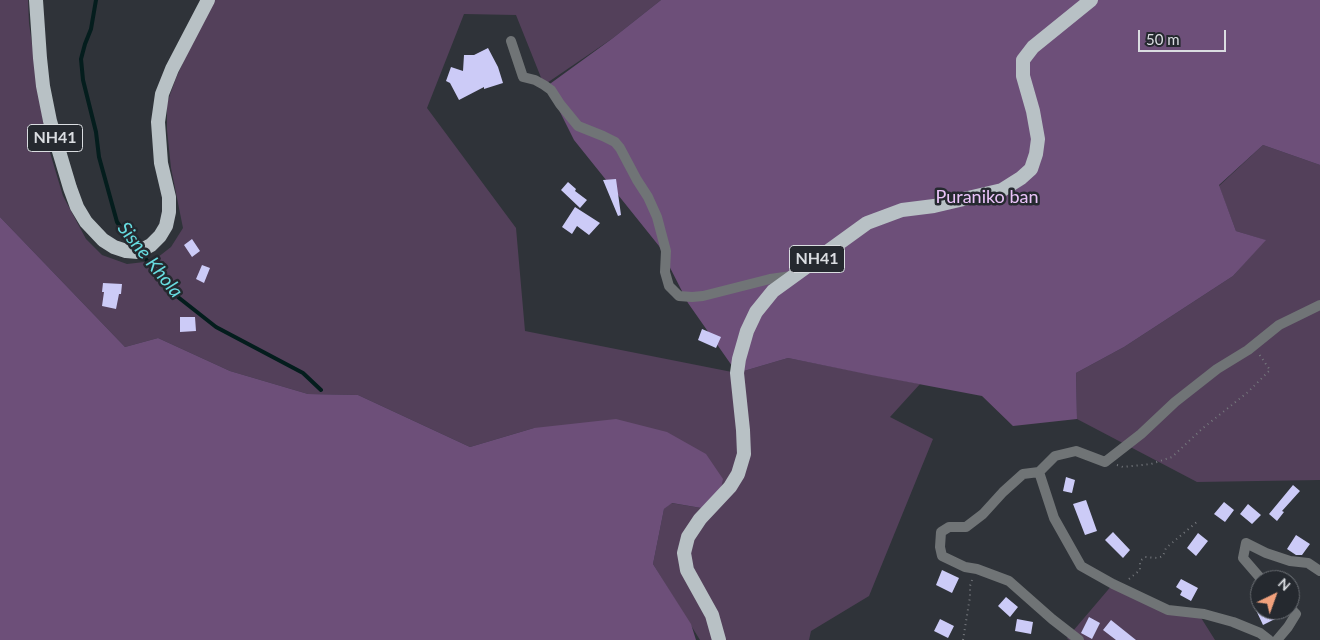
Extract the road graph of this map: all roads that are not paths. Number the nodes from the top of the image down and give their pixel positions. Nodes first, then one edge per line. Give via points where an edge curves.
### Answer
1 (36, 0) edge
2 (208, 0) edge
3 (1092, 0) edge
4 (511, 41) dead end
5 (793, 276) junction
6 (1320, 305) edge
7 (1039, 472) junction
8 (1253, 570) edge
9 (1320, 571) edge
10 (1292, 620) edge
11 (719, 640) edge
12 (1079, 640) edge
13 (1269, 640) edge
14 (1277, 640) edge

1 - 2 highway, NH41 via 43,86 50,121 77,207 103,240 114,247 138,252 151,245 166,226 169,197 161,163 158,122 162,94
3 - 5 highway, NH41 via 1033,47 1023,60 1023,76 1038,139 1031,169 1022,178 1002,190 902,210 867,223
4 - 5 street via 523,77 551,90 578,126 615,142 620,148 657,217 666,251 664,272 669,286 679,296 703,296
5 - 11 highway, NH41 via 773,291 756,312 747,331 737,373 744,454 738,474 700,519 688,537 684,553 687,570 712,615
6 - 7 street via 1279,325 1217,369 1105,462 1076,451 1054,456
7 - 12 street via 1024,474 966,527 949,527 941,532 942,556 1009,581
7 - 13 street via 1054,518 1081,566 1168,610 1204,614 1233,622
8 - 9 street via 1243,558 1246,543 1266,553 1308,563
10 - 14 street

